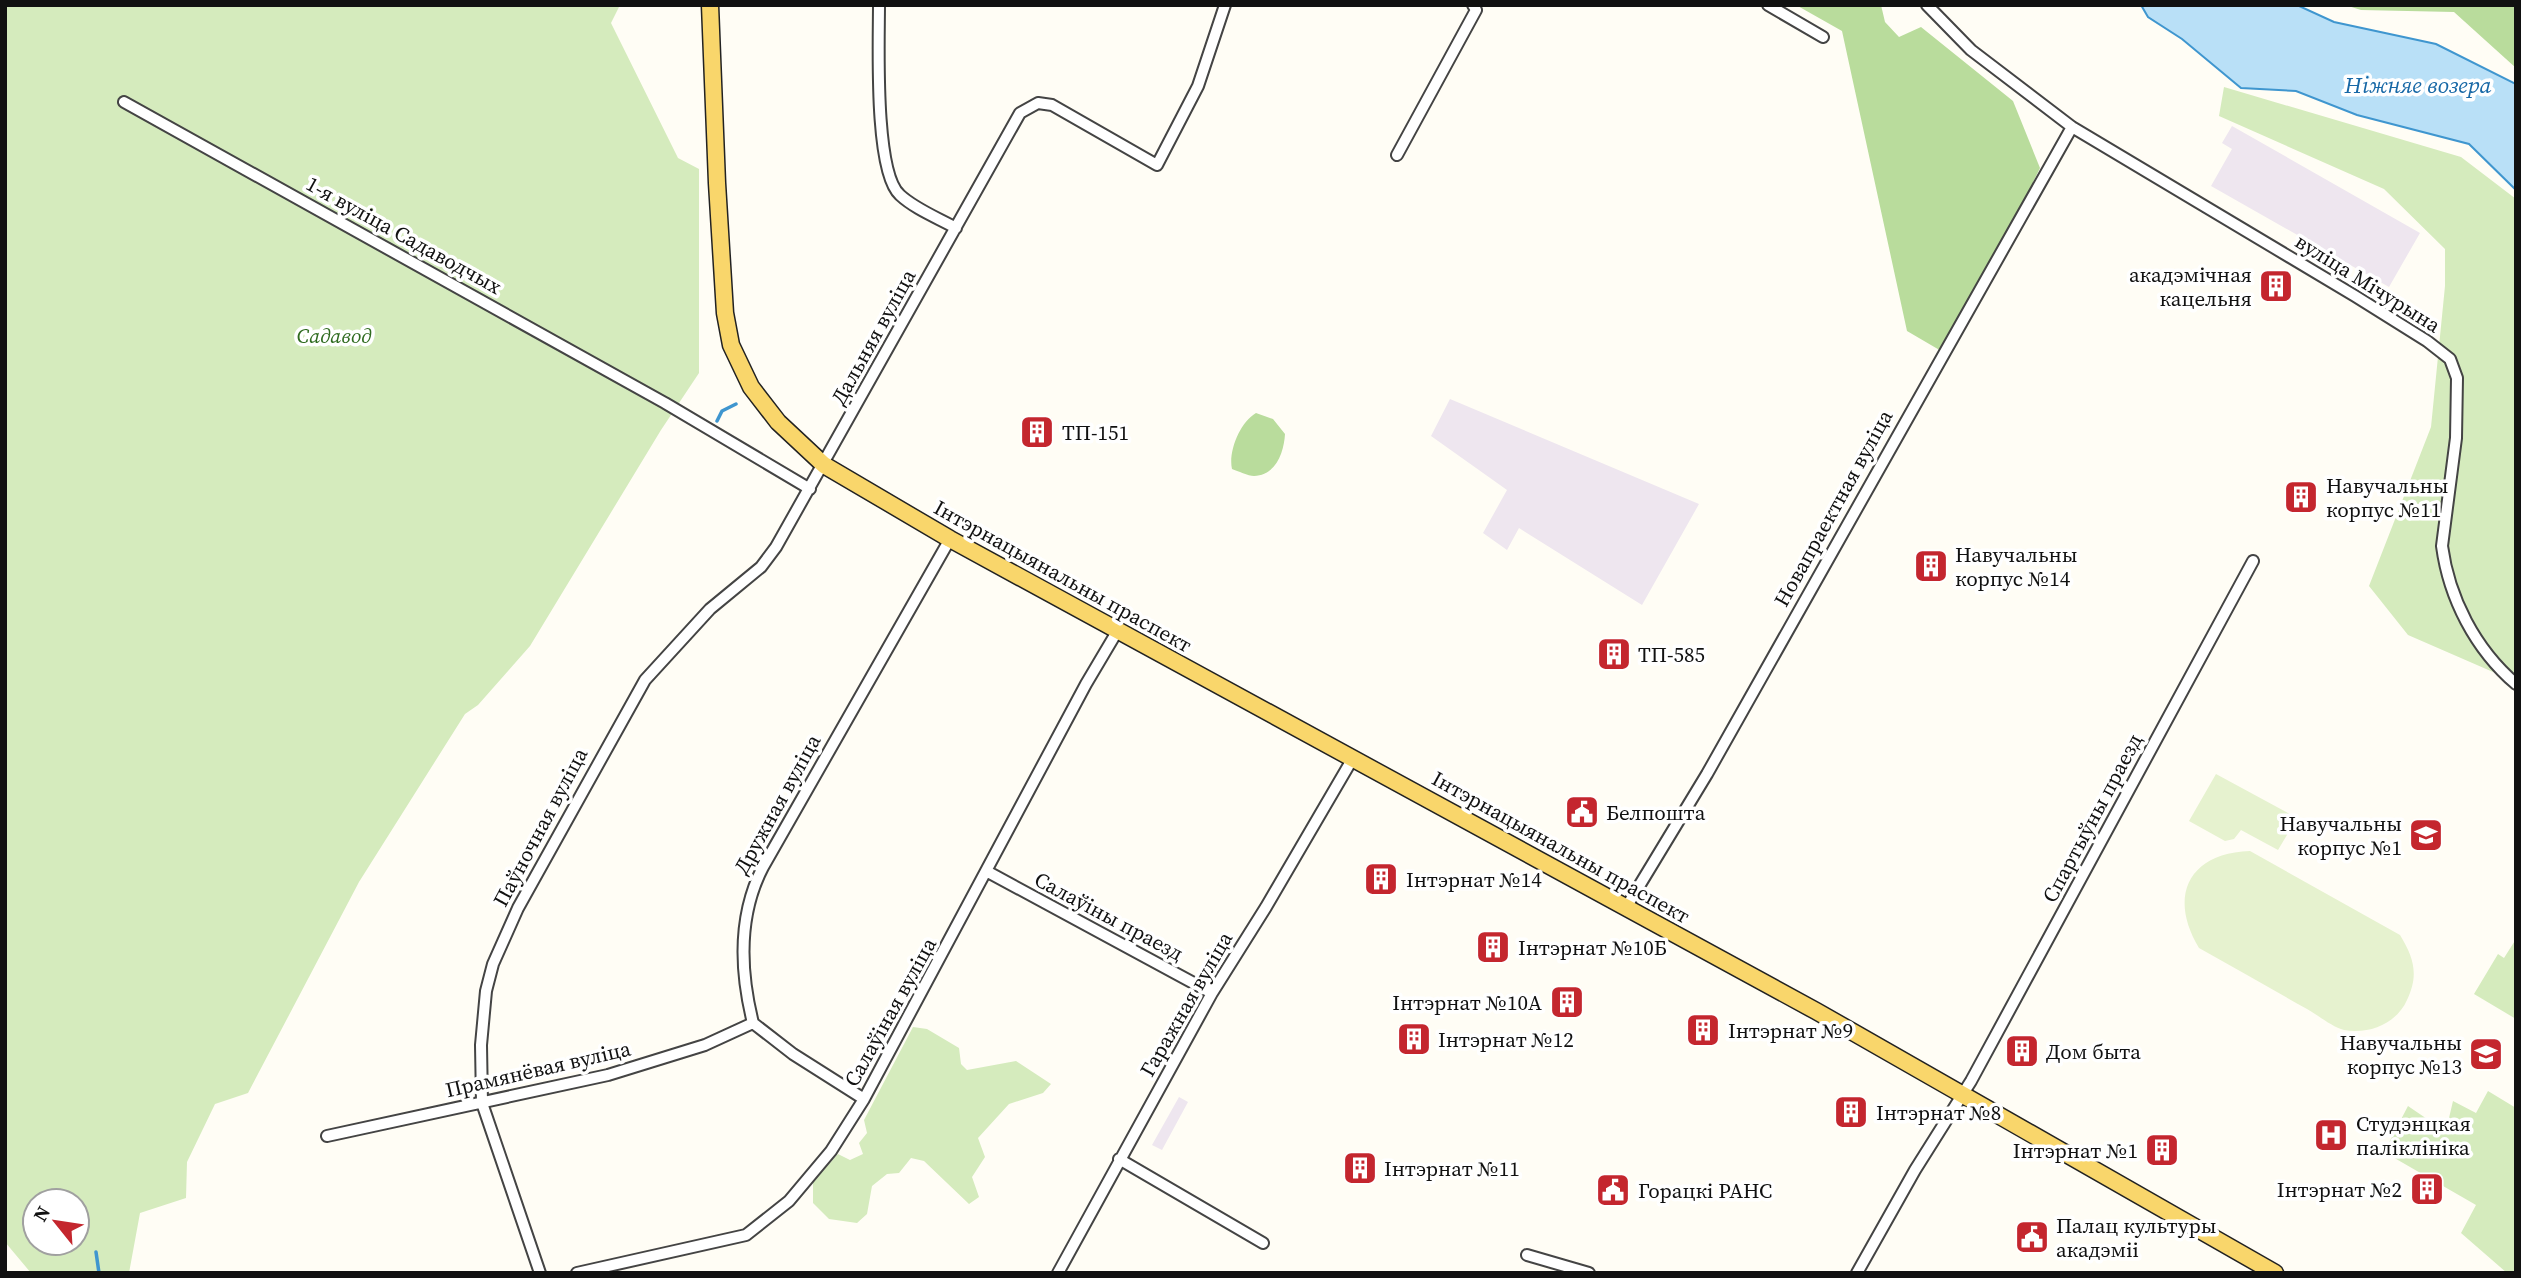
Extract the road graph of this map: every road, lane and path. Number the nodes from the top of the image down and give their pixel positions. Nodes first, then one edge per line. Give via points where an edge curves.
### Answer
1 (710, 5) edge
2 (879, 5) edge
3 (1225, 5) edge
4 (1768, 5) edge
5 (1927, 5) edge
6 (1476, 7) edge
7 (1823, 37) dead end
8 (124, 102) dead end
9 (2072, 127) junction
10 (1397, 155) dead end
11 (956, 228) junction
12 (824, 465) junction
13 (810, 489) junction
14 (950, 539) junction
15 (2253, 561) dead end
16 (1118, 630) junction
17 (2516, 684) edge
18 (1353, 758) junction
19 (988, 872) junction
20 (1627, 906) junction
21 (1212, 993) junction
22 (753, 1023) junction
23 (1964, 1093) junction
24 (864, 1099) junction
25 (482, 1102) junction
26 (327, 1136) dead end
27 (1119, 1159) junction
28 (1263, 1243) dead end
29 (1527, 1255) dead end
30 (540, 1273) edge
31 (577, 1273) edge
32 (1058, 1273) edge
33 (1589, 1273) edge
34 (1857, 1273) edge
35 (2275, 1273) edge

1 - 12 main road, Інтэрнацыянальны праспект via 725,313 731,345 751,387
2 - 11 street via 879,92 890,182 900,195
3 - 11 street, Дальняя вуліца via 1198,86 1157,165 1058,108 1038,103 1020,113
4 - 7 street
5 - 9 street via 1971,50
6 - 10 street
8 - 13 street, 1-я вуліца Садаводчых via 665,403
9 - 17 street, вуліца Мічурына via 2355,296 2450,359 2457,378 2456,424 2442,546 2445,567 2463,615 2498,669
9 - 20 street, Новапраектная вуліца via 1707,774
11 - 12 street, Дальняя вуліца
12 - 13 street, Паўночная вуліца
12 - 14 main road, Інтэрнацыянальны праспект
13 - 25 street, Паўночная вуліца via 761,567 709,609 645,680 518,908 486,991
14 - 16 main road, Інтэрнацыянальны праспект
14 - 22 street, Дружная вуліца via 750,891 744,951
15 - 23 street, Спартыўны праезд
16 - 18 main road, Інтэрнацыянальны праспект
16 - 19 street, Салаўіная вуліца
18 - 20 main road, Інтэрнацыянальны праспект
18 - 21 street, Гаражная вуліца
19 - 21 street, Салаўіны праезд
19 - 24 street, Салаўіная вуліца
20 - 23 main road, Інтэрнацыянальны праспект
21 - 27 street, Гаражная вуліца
22 - 24 street
22 - 25 street, Прамянёвая вуліца via 705,1045 608,1075
23 - 34 street, Спартыўны праезд
23 - 35 main road, Інтэрнацыянальны праспект
24 - 31 street, Салаўіная вуліца via 831,1151 789,1201 746,1235
25 - 26 street, Прамянёвая вуліца
25 - 30 street, Паўночная вуліца
27 - 28 street
27 - 32 street, Гаражная вуліца
29 - 33 street

